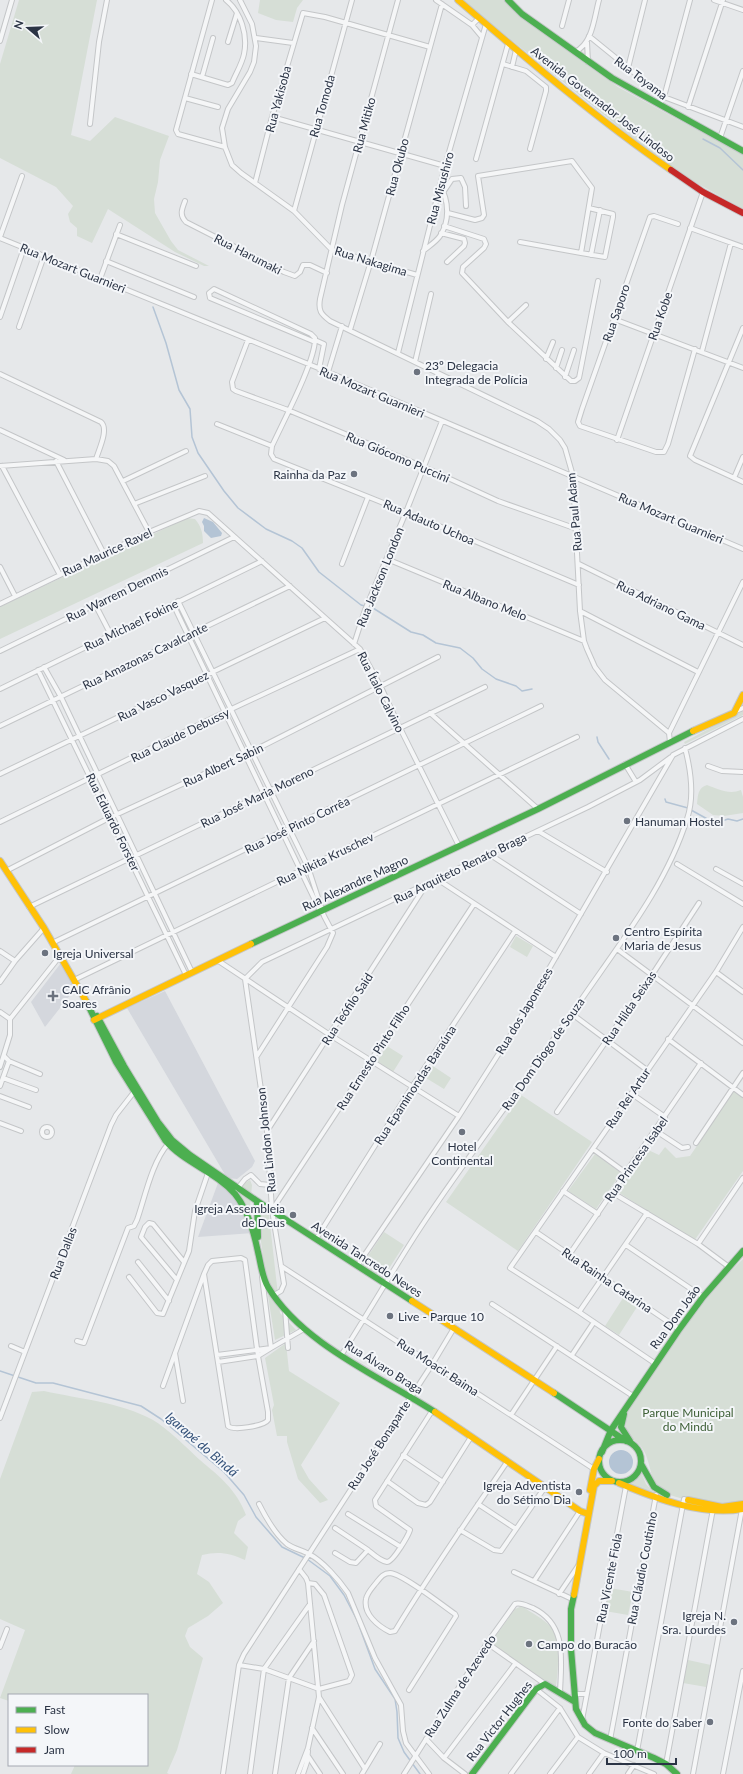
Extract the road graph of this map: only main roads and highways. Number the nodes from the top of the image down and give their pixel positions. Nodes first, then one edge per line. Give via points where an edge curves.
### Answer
1 (458, 0) edge
2 (508, 0) edge
3 (743, 151) edge
4 (743, 213) edge
5 (743, 694) edge
6 (0, 861) edge
7 (96, 1019) junction
8 (236, 1190) junction
9 (257, 1201) junction
10 (258, 1251) junction
11 (743, 1251) edge
12 (632, 1398) junction
13 (611, 1430) junction
14 (626, 1441) junction
15 (632, 1444) junction
16 (601, 1454) junction
17 (641, 1464) junction
18 (615, 1482) junction
19 (656, 1493) junction
20 (590, 1504) junction
21 (742, 1507) edge
22 (588, 1514) junction
23 (575, 1702) junction
24 (472, 1774) edge
25 (677, 1774) edge

1 - 4 main road, Avenida Governador José Lindoso via 508,44 642,150 703,192
2 - 3 main road, Avenida Governador José Lindoso via 522,14 612,78
5 - 7 main road, Rua Alexandre Magno via 734,712 323,912
6 - 7 main road, Avenida Tancredo Neves via 44,928
7 - 8 main road, Avenida Tancredo Neves via 158,1122 172,1140
7 - 8 main road, Avenida Tancredo Neves via 134,1092 168,1144
8 - 9 main road, Avenida Tancredo Neves
8 - 10 main road, Rua Álvaro Braga via 251,1222
9 - 10 main road
9 - 13 main road, Avenida Tancredo Neves
10 - 22 main road, Rua Álvaro Braga via 261,1273 274,1295 304,1329
11 - 12 main road, Rua Dom João via 702,1296
12 - 13 main road, Rua Dom João
12 - 15 main road, Rua Dom João via 621,1427
13 - 14 main road, Avenida Tancredo Neves
13 - 16 main road, Rua Dom João
14 - 15 main road
14 - 16 main road via 612,1442
15 - 17 main road via 638,1451
16 - 18 main road via 601,1471
16 - 20 main road, Rua Dom João via 594,1469
17 - 18 main road via 633,1478
17 - 19 main road
18 - 19 main road
18 - 20 main road via 596,1483
19 - 21 main road via 730,1511
20 - 22 main road
22 - 23 main road via 572,1599 570,1627
23 - 24 main road, Rua Victor Hughes via 545,1684 536,1689
23 - 25 main road via 582,1721 595,1733 666,1764

